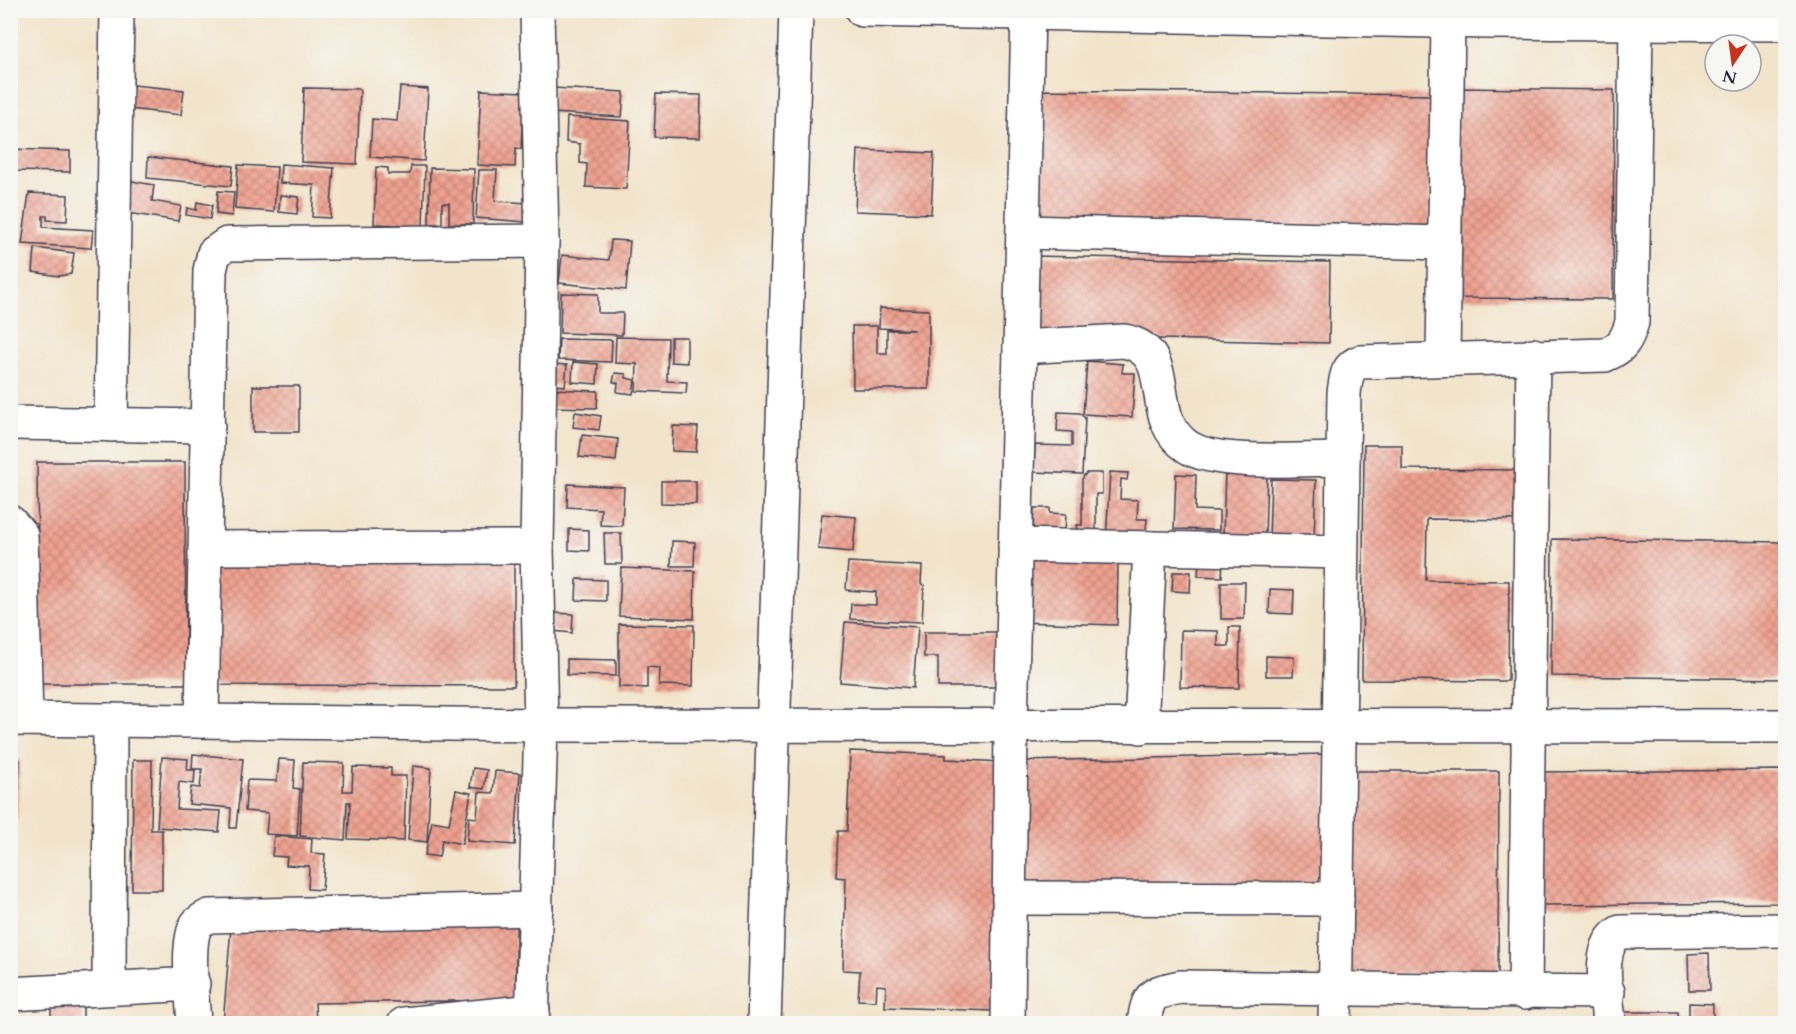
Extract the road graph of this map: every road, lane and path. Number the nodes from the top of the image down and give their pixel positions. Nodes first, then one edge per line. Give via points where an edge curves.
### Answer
1 (117, 10) edge
2 (537, 10) edge
3 (796, 10) edge
4 (862, 10) edge
5 (1028, 14) junction
6 (1489, 16) edge
7 (1448, 21) junction
8 (1636, 22) junction
9 (1785, 24) edge
10 (1023, 232) junction
11 (542, 242) junction
12 (1444, 243) junction
13 (1020, 347) junction
14 (1533, 355) junction
15 (1443, 358) junction
16 (10, 423) edge
17 (111, 425) junction
18 (208, 426) junction
19 (1343, 459) junction
20 (10, 522) edge
21 (1015, 545) junction
22 (537, 547) junction
23 (206, 548) junction
24 (1150, 548) junction
25 (1341, 552) junction
26 (18, 719) edge
27 (111, 720) junction
28 (202, 721) junction
29 (774, 724) junction
30 (541, 725) junction
31 (1785, 726) edge
32 (1011, 727) junction
33 (1141, 727) junction
34 (1340, 727) junction
35 (1530, 727) junction
36 (1009, 898) junction
37 (1337, 899) junction
38 (536, 909) junction
39 (1785, 930) edge
40 (193, 984) junction
41 (109, 988) junction
42 (1335, 991) junction
43 (1525, 993) junction
44 (10, 994) edge
45 (1608, 1008) edge
46 (532, 1017) edge
47 (194, 1023) edge
48 (404, 1023) edge
49 (764, 1023) edge
50 (1008, 1023) edge
51 (1144, 1023) edge
52 (1335, 1023) edge

1 - 17 street
2 - 11 street
3 - 29 street
4 - 5 street
5 - 7 street
5 - 10 street
6 - 7 street
6 - 8 street
7 - 12 street
8 - 9 street
8 - 14 street via 1632,322 1628,338 1605,355
10 - 12 street
10 - 13 street
11 - 18 street via 220,246 210,271
11 - 22 street
12 - 15 street
13 - 19 street via 1125,341 1139,344 1150,353 1155,366 1164,416 1174,435 1189,448 1244,459
13 - 21 street
14 - 15 street
14 - 35 street
15 - 19 street via 1360,362 1352,366 1344,393
16 - 17 street
17 - 18 street
18 - 23 street
19 - 25 street
20 - 26 street via 21,535
21 - 24 street
21 - 32 street
22 - 23 street
22 - 30 street
23 - 28 street
24 - 25 street
24 - 33 street
25 - 34 street
26 - 27 street
27 - 28 street
27 - 41 street
28 - 30 street
29 - 30 street
29 - 32 street
29 - 49 street
30 - 38 street
31 - 35 street
32 - 33 street
32 - 36 street
33 - 34 street
34 - 35 street
34 - 37 street
35 - 43 street
36 - 37 street
36 - 50 street
37 - 42 street
38 - 40 street via 209,916 197,923 194,933
38 - 46 street
39 - 45 street via 1620,932 1610,938 1605,951
40 - 41 street
40 - 47 street
41 - 44 street
42 - 43 street
42 - 51 street via 1181,987 1155,993 1149,999
42 - 52 street
43 - 45 street
46 - 48 street

